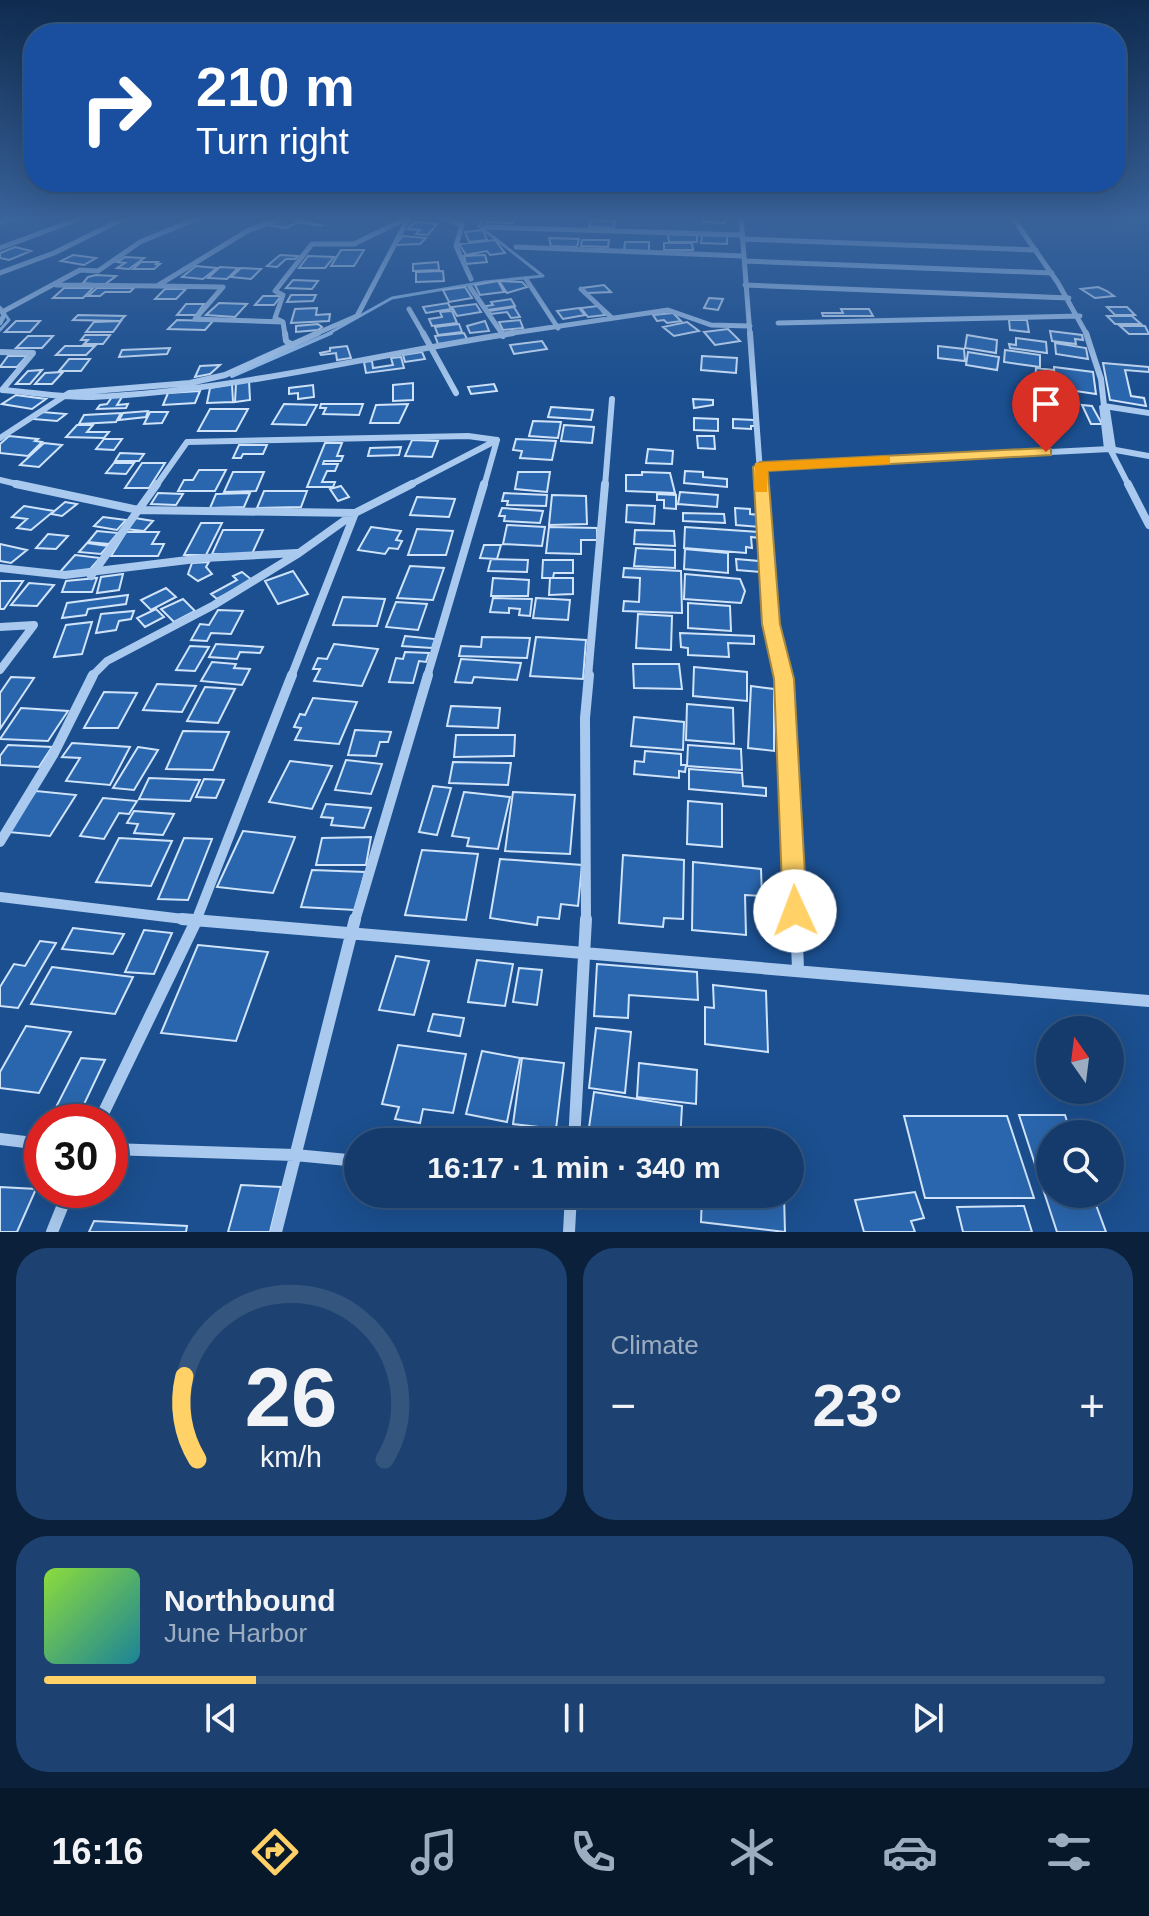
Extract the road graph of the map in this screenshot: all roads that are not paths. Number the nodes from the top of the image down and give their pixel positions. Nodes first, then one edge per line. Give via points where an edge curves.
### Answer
1 (73, 274) edge
2 (176, 274) edge
3 (288, 274) edge
4 (379, 274) edge
5 (469, 274) edge
6 (745, 274) edge
7 (1053, 274) edge
8 (471, 279) dead end
9 (526, 279) dead end
10 (55, 285) junction
11 (745, 285) junction
12 (157, 286) junction
13 (470, 287) dead end
14 (581, 289) dead end
15 (1069, 298) junction
16 (409, 309) dead end
17 (2, 310) edge
18 (1080, 316) junction
19 (612, 318) junction
20 (283, 322) junction
21 (0, 323) edge
22 (778, 323) dead end
23 (750, 326) junction
24 (558, 328) junction
25 (503, 336) junction
26 (293, 345) junction
27 (430, 346) junction
28 (0, 352) edge
29 (456, 393) dead end
30 (59, 397) junction
31 (612, 399) dead end
32 (1104, 406) junction
33 (1149, 413) edge
34 (0, 438) edge
35 (497, 440) junction
36 (1110, 449) junction
37 (1149, 456) edge
38 (760, 467) junction
39 (0, 480) edge
40 (138, 510) junction
41 (355, 513) junction
42 (1149, 525) edge
43 (299, 553) junction
44 (0, 568) edge
45 (91, 576) junction
46 (0, 627) edge
47 (0, 670) edge
48 (0, 842) edge
49 (0, 897) edge
50 (196, 921) junction
51 (351, 934) junction
52 (586, 952) junction
53 (798, 969) junction
54 (1149, 1001) edge
55 (108, 1104) edge
56 (575, 1128) edge
57 (0, 1139) edge
58 (24, 1142) edge
59 (128, 1150) edge
60 (295, 1155) junction
61 (344, 1160) edge
62 (62, 1208) edge
63 (570, 1208) edge
64 (52, 1232) edge
65 (276, 1232) edge
66 (569, 1232) edge

1 - 10 street
2 - 12 street
3 - 20 street via 275,291 283,295 275,318
4 - 26 street via 357,316
5 - 8 street
6 - 11 street
7 - 15 street
9 - 24 street
10 - 12 street
10 - 17 street
11 - 15 street
11 - 23 street
12 - 20 street via 223,287 195,319
13 - 25 street
14 - 19 street
15 - 18 street
16 - 27 street
17 - 21 street
18 - 22 street
18 - 32 street via 1104,390
19 - 23 street via 668,310 711,325
19 - 24 street
20 - 26 street via 286,341
23 - 38 street
24 - 25 street
25 - 27 street
26 - 30 street via 225,375 190,383
27 - 29 street
27 - 30 street via 186,390
28 - 30 street via 33,353 2,390
30 - 34 street
31 - 52 street via 585,718
32 - 33 street
32 - 36 street
35 - 40 street via 468,436 187,442
35 - 41 street
35 - 51 street
36 - 37 street
36 - 38 street
36 - 42 street
38 - 53 street via 771,624 784,679
39 - 40 street
40 - 41 street
40 - 45 street
41 - 43 street
41 - 50 street
43 - 45 street via 175,562
43 - 48 street via 107,661 89,679 53,755
44 - 45 street
46 - 47 street via 34,625
49 - 50 street
50 - 51 street
50 - 55 street
51 - 52 street
51 - 60 street
52 - 53 street
52 - 56 street
53 - 54 street
57 - 58 street
59 - 60 street
60 - 61 street
60 - 65 street
62 - 64 street
63 - 66 street

